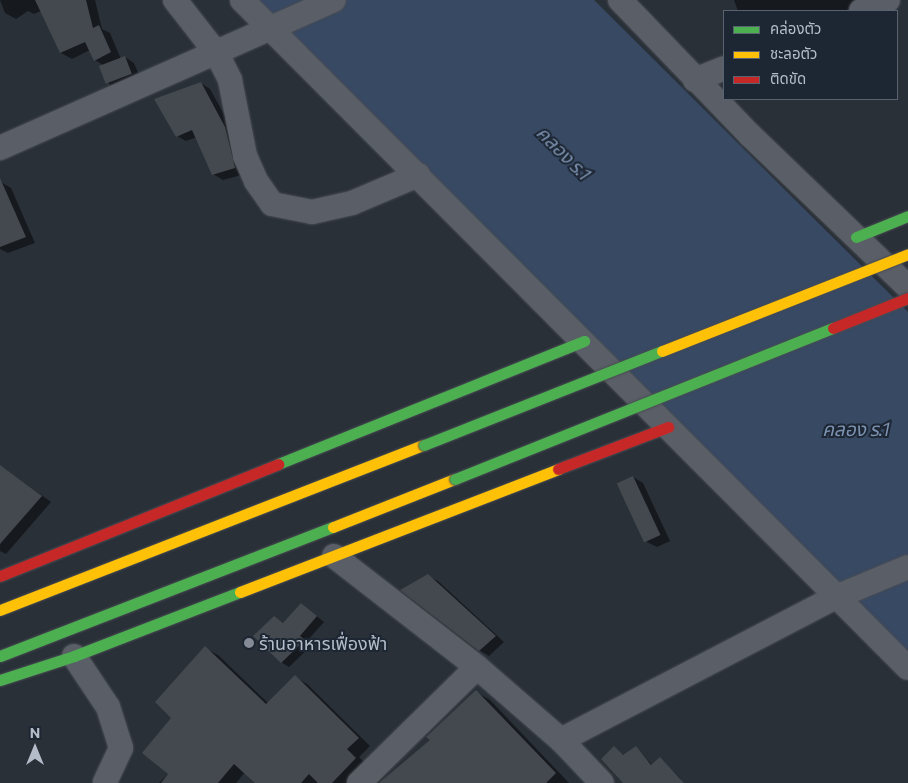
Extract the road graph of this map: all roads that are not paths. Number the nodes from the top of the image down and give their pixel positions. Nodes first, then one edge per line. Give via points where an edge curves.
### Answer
1 (175, 0) edge
2 (242, 0) edge
3 (334, 0) edge
4 (620, 0) edge
5 (888, 0) edge
6 (863, 10) edge
7 (272, 30) junction
8 (216, 54) junction
9 (723, 68) edge
10 (695, 80) junction
11 (0, 148) edge
12 (418, 175) junction
13 (908, 216) edge
14 (856, 237) junction
15 (908, 254) edge
16 (908, 287) edge
17 (908, 298) edge
18 (584, 341) junction
19 (668, 427) junction
20 (334, 556) junction
21 (908, 567) edge
22 (0, 576) edge
23 (836, 597) junction
24 (0, 610) edge
25 (0, 656) edge
26 (74, 656) junction
27 (477, 667) junction
28 (908, 668) edge
29 (0, 680) edge
30 (561, 740) junction
31 (105, 783) edge
32 (359, 783) edge
33 (602, 783) edge

1 - 8 street
2 - 7 street
3 - 7 street
4 - 10 street
5 - 6 street
7 - 8 street
7 - 12 street
8 - 11 street
8 - 12 street via 230,80 245,156 256,181 272,204 312,212 352,203
9 - 10 street
10 - 14 street
12 - 18 street
13 - 14 main road
14 - 16 street
15 - 24 main road, bridge
17 - 25 main road, bridge
18 - 19 street
18 - 22 main road
19 - 20 main road
19 - 23 street
20 - 26 main road
20 - 27 street
21 - 23 street
23 - 28 street
23 - 30 street
26 - 29 main road
26 - 31 street via 108,707 121,748
27 - 30 street
27 - 32 street
30 - 33 street

